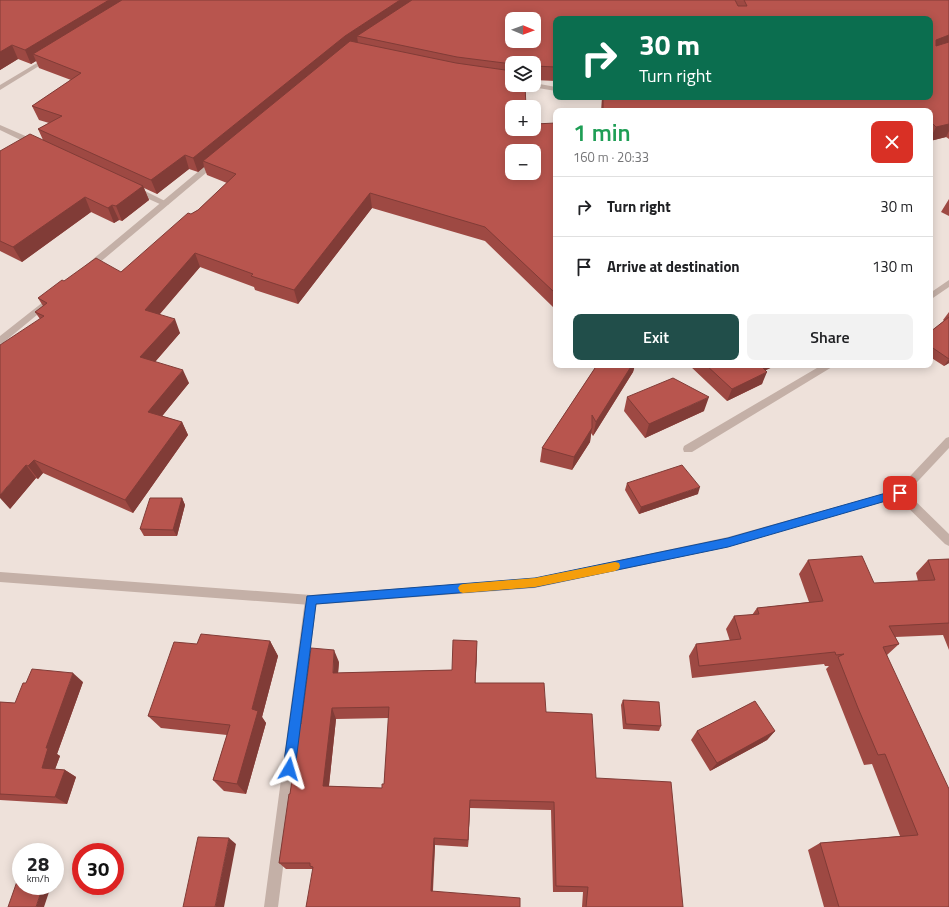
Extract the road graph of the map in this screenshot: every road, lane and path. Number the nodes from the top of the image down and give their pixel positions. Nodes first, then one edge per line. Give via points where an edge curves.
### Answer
1 (52, 56) edge
2 (541, 86) edge
3 (0, 88) edge
4 (553, 88) edge
5 (0, 127) edge
6 (43, 147) edge
7 (220, 158) edge
8 (129, 187) edge
9 (165, 203) junction
10 (80, 275) edge
11 (949, 283) edge
12 (56, 295) edge
13 (933, 295) edge
14 (0, 342) edge
15 (824, 368) edge
16 (949, 441) edge
17 (688, 449) dead end
18 (900, 493) junction
19 (949, 541) edge
20 (0, 577) edge
21 (311, 600) junction
22 (271, 907) edge

1 - 3 street
2 - 4 street
5 - 6 street
7 - 9 street
8 - 9 street
9 - 10 street
11 - 13 street
12 - 14 street
15 - 17 street
16 - 18 street
18 - 19 street
18 - 21 street via 728,542 535,583
20 - 21 street
21 - 22 street

